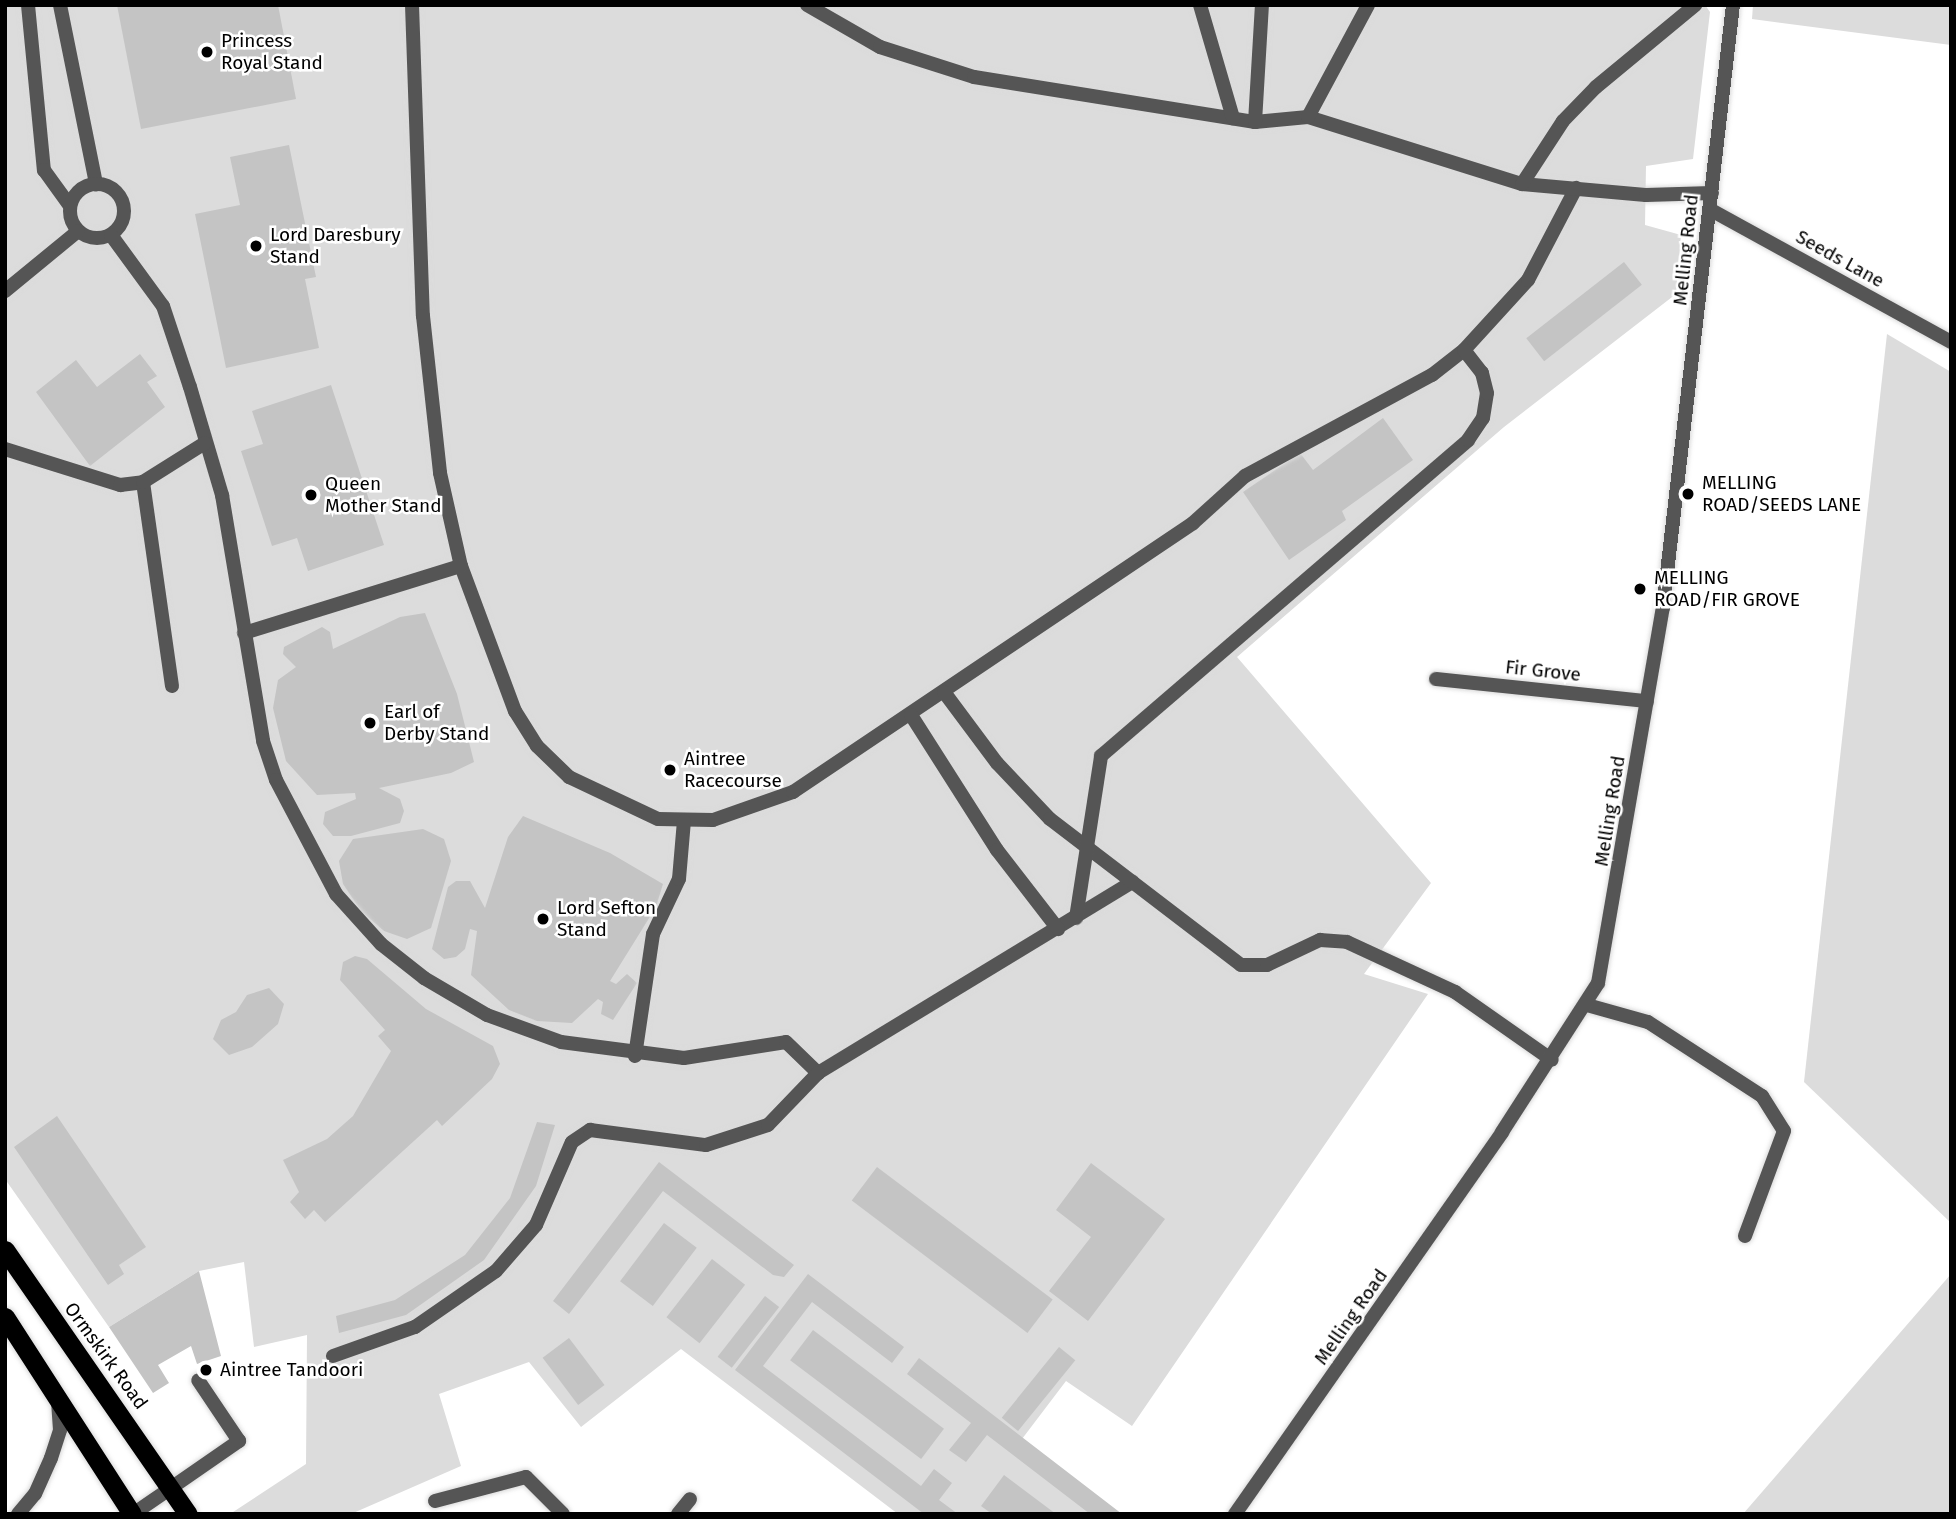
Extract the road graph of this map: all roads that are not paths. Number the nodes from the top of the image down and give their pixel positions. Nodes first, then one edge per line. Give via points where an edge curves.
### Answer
1 (28, 5) edge
2 (60, 5) edge
3 (412, 5) edge
4 (807, 5) edge
5 (1200, 5) edge
6 (1262, 5) edge
7 (1368, 5) edge
8 (1695, 5) edge
9 (1733, 5) edge
10 (1308, 117) junction
11 (1233, 118) junction
12 (1255, 122) junction
13 (96, 184) junction
14 (1522, 184) junction
15 (1576, 188) junction
16 (1712, 193) junction
17 (70, 206) junction
18 (1711, 210) junction
19 (78, 231) junction
20 (111, 235) junction
21 (5, 291) edge
22 (1951, 342) edge
23 (1464, 350) junction
24 (205, 443) junction
25 (5, 449) edge
26 (143, 482) junction
27 (461, 566) junction
28 (244, 633) junction
29 (1436, 679) dead end
30 (172, 686) dead end
31 (944, 692) junction
32 (1647, 701) junction
33 (911, 715) junction
34 (684, 821) junction
35 (1087, 846) junction
36 (1132, 882) junction
37 (1076, 918) junction
38 (1058, 929) junction
39 (1587, 1005) junction
40 (635, 1056) junction
41 (1552, 1060) junction
42 (818, 1073) junction
43 (1745, 1236) dead end
44 (5, 1250) edge
45 (5, 1317) edge
46 (333, 1356) dead end
47 (198, 1380) dead end
48 (57, 1398) junction
49 (171, 1488) junction
50 (690, 1499) dead end
51 (435, 1501) dead end
52 (18, 1514) edge
53 (132, 1514) edge
54 (188, 1514) edge
55 (564, 1514) edge
56 (678, 1514) edge
57 (1235, 1514) edge

1 - 17 street via 44,170
2 - 13 street
3 - 27 street via 422,316 440,473
4 - 11 street via 880,47 974,77
5 - 11 street
6 - 12 street
7 - 10 street
8 - 14 street via 1596,87 1563,121
9 - 16 street, Melling Road
10 - 12 street
10 - 14 street
11 - 12 street
13 - 17 street via 79,191
13 - 20 street via 113,190 124,205 122,222
14 - 15 street
15 - 16 street
15 - 23 street via 1528,280
16 - 18 street, Melling Road
17 - 19 street
18 - 22 street, Seeds Lane
18 - 32 street, Melling Road
19 - 20 street via 94,239
19 - 21 street
20 - 24 street via 163,306
23 - 31 street via 1432,375 1245,476 1193,523
23 - 35 street via 1482,373 1486,393 1483,418 1468,440 1101,756
24 - 26 street
24 - 28 street via 222,495
25 - 26 street via 120,485
26 - 30 street
27 - 28 street
27 - 34 street via 515,710 537,746 569,777 610,799 658,819
28 - 40 street via 263,741 276,780 305,841 354,917 424,978 487,1015 561,1042
29 - 32 street, Fir Grove
31 - 33 street
31 - 35 street via 1011,780
32 - 39 street, Melling Road via 1605,959
33 - 34 street via 767,805
33 - 38 street via 997,850
34 - 40 street via 679,879 653,934
35 - 36 street
35 - 37 street
36 - 37 street
36 - 41 street via 1241,965 1267,965 1320,940 1347,942 1455,992
37 - 38 street
38 - 42 street
39 - 41 street, Melling Road
39 - 43 street via 1648,1022 1762,1096 1784,1131
40 - 42 street via 684,1058 786,1042
41 - 57 street, Melling Road
42 - 46 street via 768,1125 706,1145 590,1130 572,1142 536,1225 496,1271 415,1327
44 - 49 highway, Ormskirk Road
45 - 48 highway
47 - 49 street via 239,1441
48 - 52 street via 60,1430 51,1458 35,1494
48 - 53 highway
49 - 53 street
49 - 54 highway, Ormskirk Road
50 - 56 street
51 - 55 street via 526,1477

